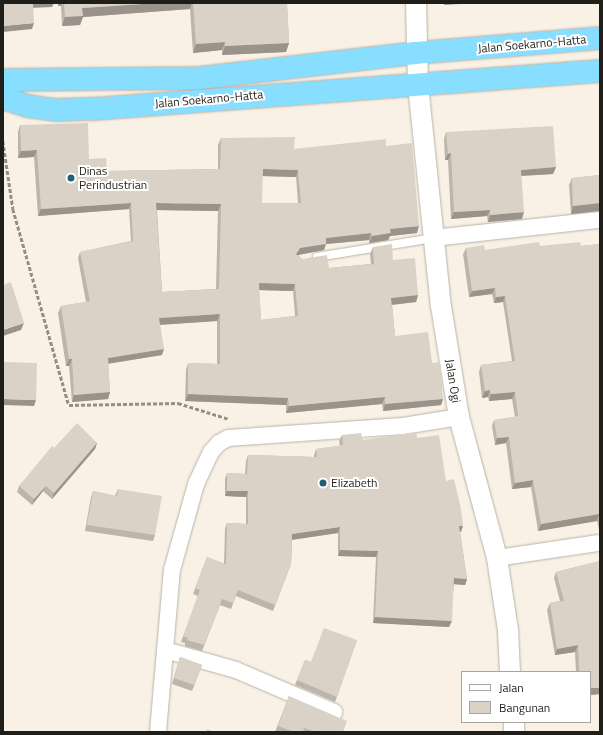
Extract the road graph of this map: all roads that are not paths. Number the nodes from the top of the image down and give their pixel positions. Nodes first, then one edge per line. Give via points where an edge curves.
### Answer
1 (416, 3) edge
2 (600, 38) edge
3 (415, 53) junction
4 (600, 71) edge
5 (3, 80) edge
6 (418, 85) junction
7 (3, 98) edge
8 (600, 220) edge
9 (433, 238) junction
10 (307, 259) edge
11 (459, 417) junction
12 (598, 543) dead end
13 (497, 558) junction
14 (165, 650) junction
15 (510, 671) edge
16 (334, 712) dead end
17 (158, 732) edge

1 - 3 street
2 - 3 highway, Jalan Soekarno-Hatta
3 - 5 highway, Jalan Soekarno-Hatta via 199,78
3 - 6 street
4 - 6 highway, Jalan Soekarno-Hatta
6 - 7 highway, Jalan Soekarno-Hatta via 86,109 48,109 27,106
6 - 9 street, Jalan Ogi
8 - 9 street
9 - 10 lane
9 - 11 street, Jalan Ogi
11 - 13 street, Jalan Ogi
11 - 14 street via 403,426 228,438 219,443 211,452 196,484 172,570
12 - 13 street
13 - 15 street, Jalan Ogi via 508,630
14 - 16 street via 236,670
14 - 17 street

